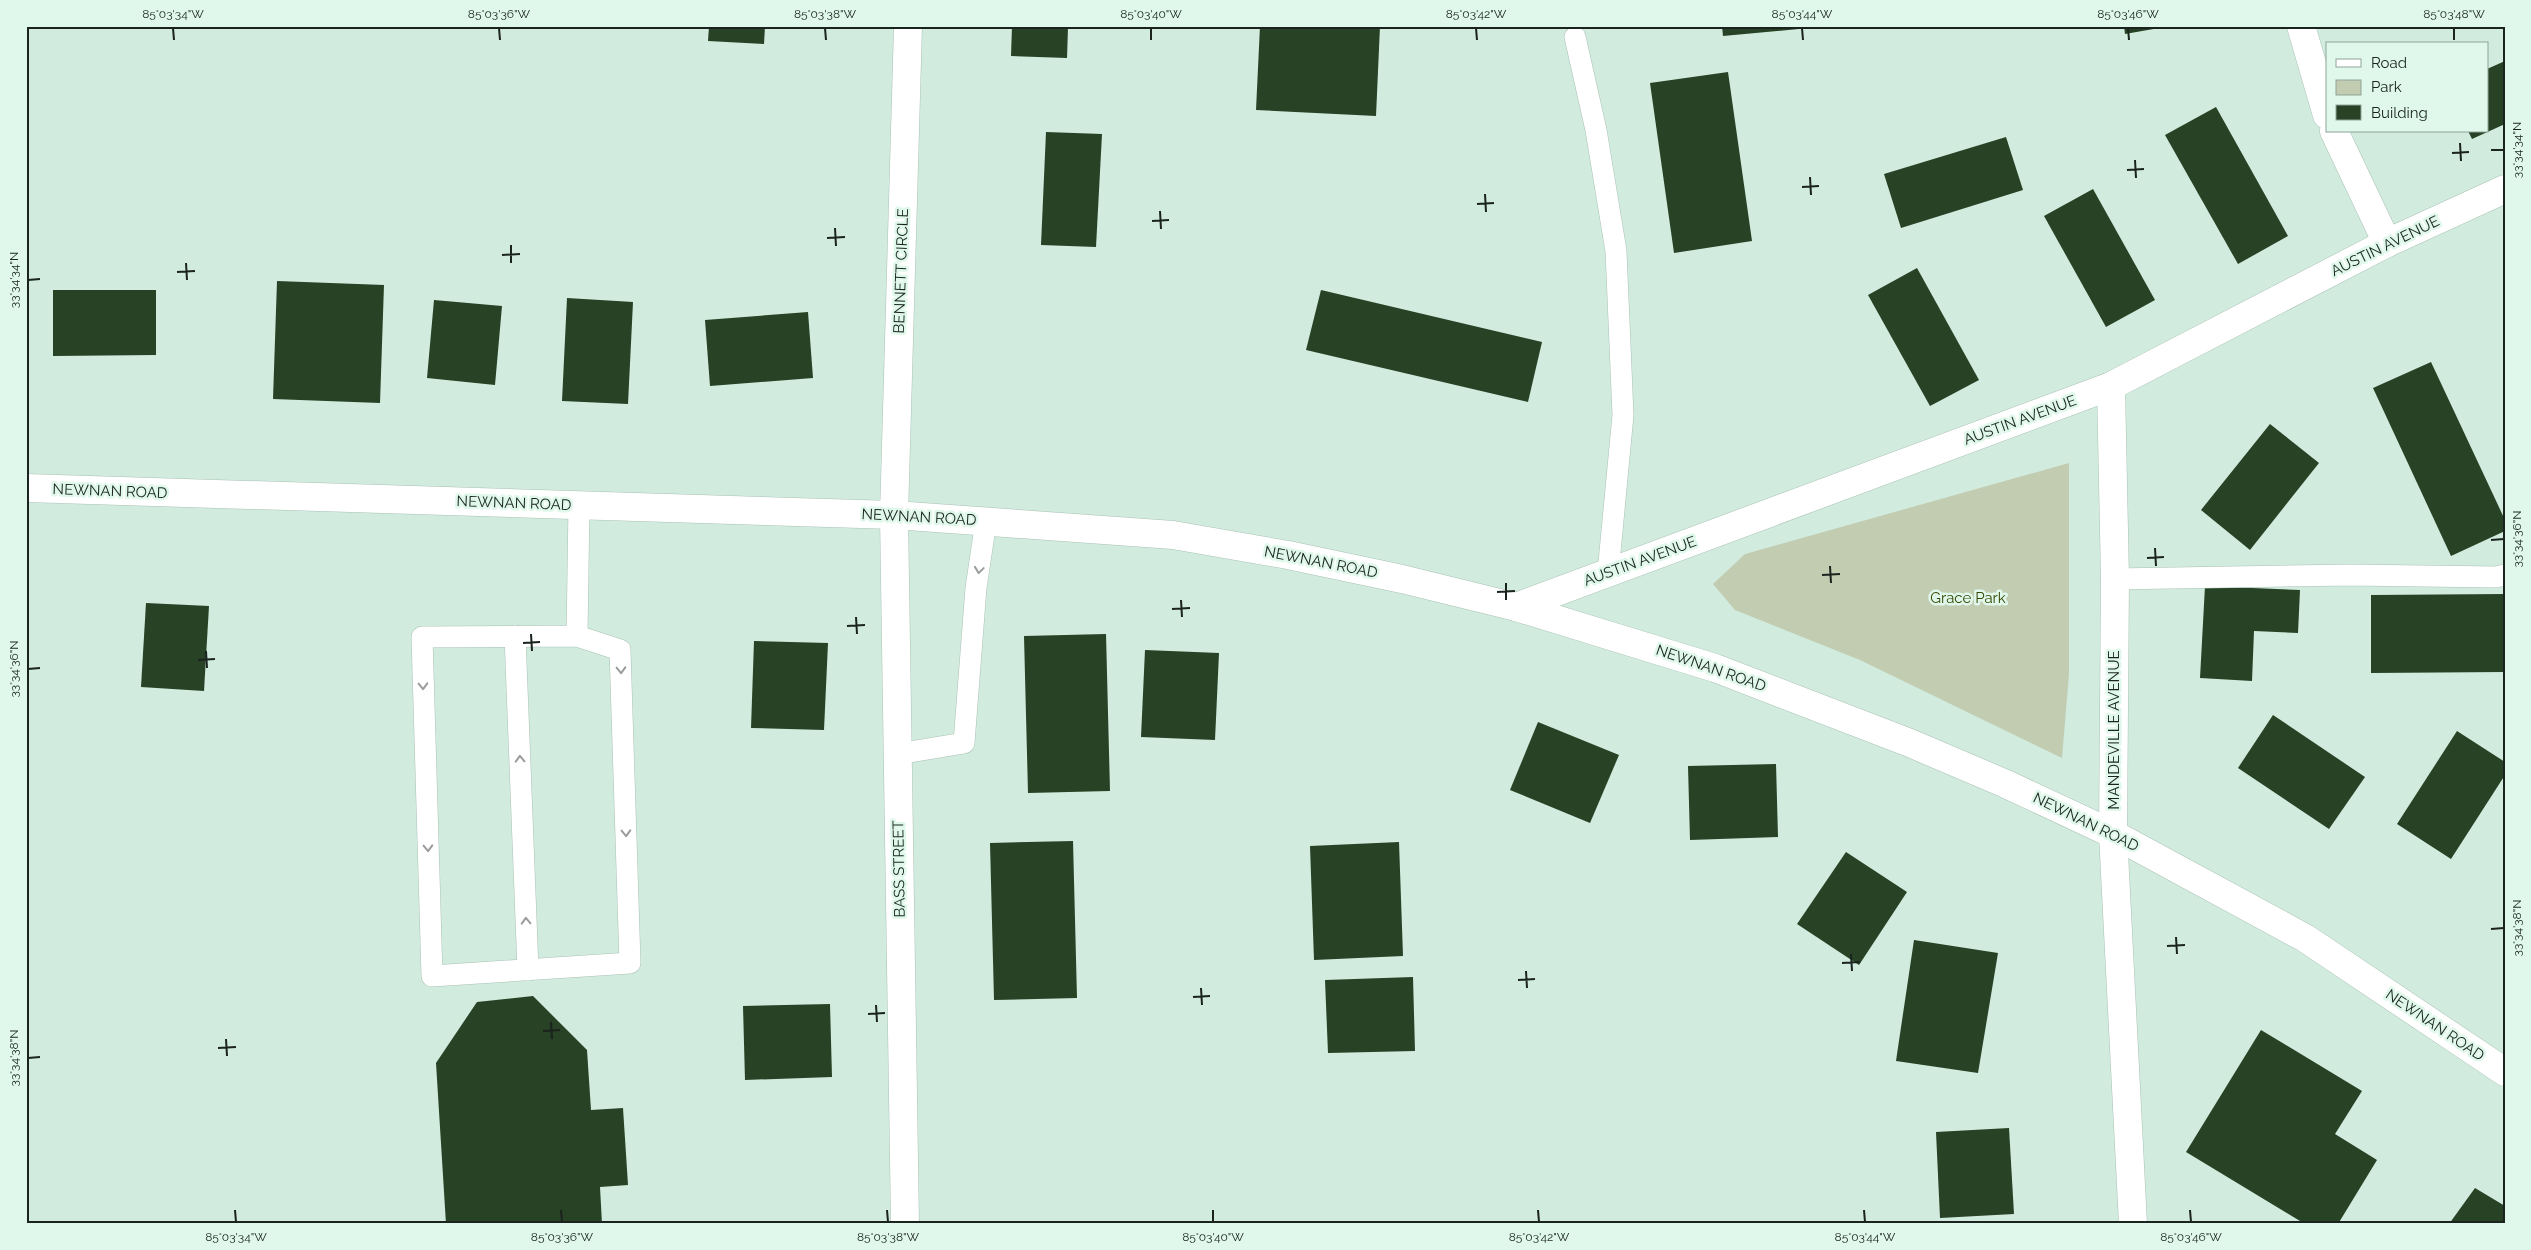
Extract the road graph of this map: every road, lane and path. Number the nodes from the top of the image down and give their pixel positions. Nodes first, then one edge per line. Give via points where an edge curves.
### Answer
1 (908, 26) edge
2 (2301, 26) edge
3 (1575, 36) dead end
4 (2326, 112) edge
5 (2334, 132) edge
6 (2505, 189) edge
7 (2388, 243) junction
8 (2111, 386) junction
9 (26, 488) edge
10 (579, 505) junction
11 (894, 515) junction
12 (986, 521) junction
13 (1608, 573) junction
14 (2505, 576) edge
15 (2115, 578) junction
16 (1516, 607) junction
17 (515, 636) junction
18 (577, 636) junction
19 (897, 754) junction
20 (2113, 834) junction
21 (528, 970) junction
22 (2505, 1072) edge
23 (905, 1224) edge
24 (2133, 1224) edge

1 - 11 street, BENNETT CIRCLE
2 - 4 street
3 - 13 lane via 1596,130 1616,251 1623,415
5 - 7 street
6 - 7 street, AUSTIN AVENUE
7 - 8 street, AUSTIN AVENUE
8 - 13 street, AUSTIN AVENUE
8 - 15 street, MANDEVILLE AVENUE
9 - 10 street, NEWNAN ROAD
10 - 11 street, NEWNAN ROAD
10 - 18 lane
11 - 12 street, NEWNAN ROAD
11 - 19 street, BASS STREET
12 - 16 street, NEWNAN ROAD via 1172,535 1288,555
12 -> 19 lane via 976,588 964,743
13 - 16 street, AUSTIN AVENUE
14 - 15 lane
15 - 20 street, MANDEVILLE AVENUE
16 - 20 street, NEWNAN ROAD via 1706,665 1814,704 1997,780
17 - 18 lane
21 -> 17 lane
17 -> 21 lane via 422,637 432,976
18 -> 21 lane via 620,650 630,963
19 - 23 street, BASS STREET
20 - 22 street, NEWNAN ROAD via 2305,938
20 - 24 street, MANDEVILLE AVENUE

